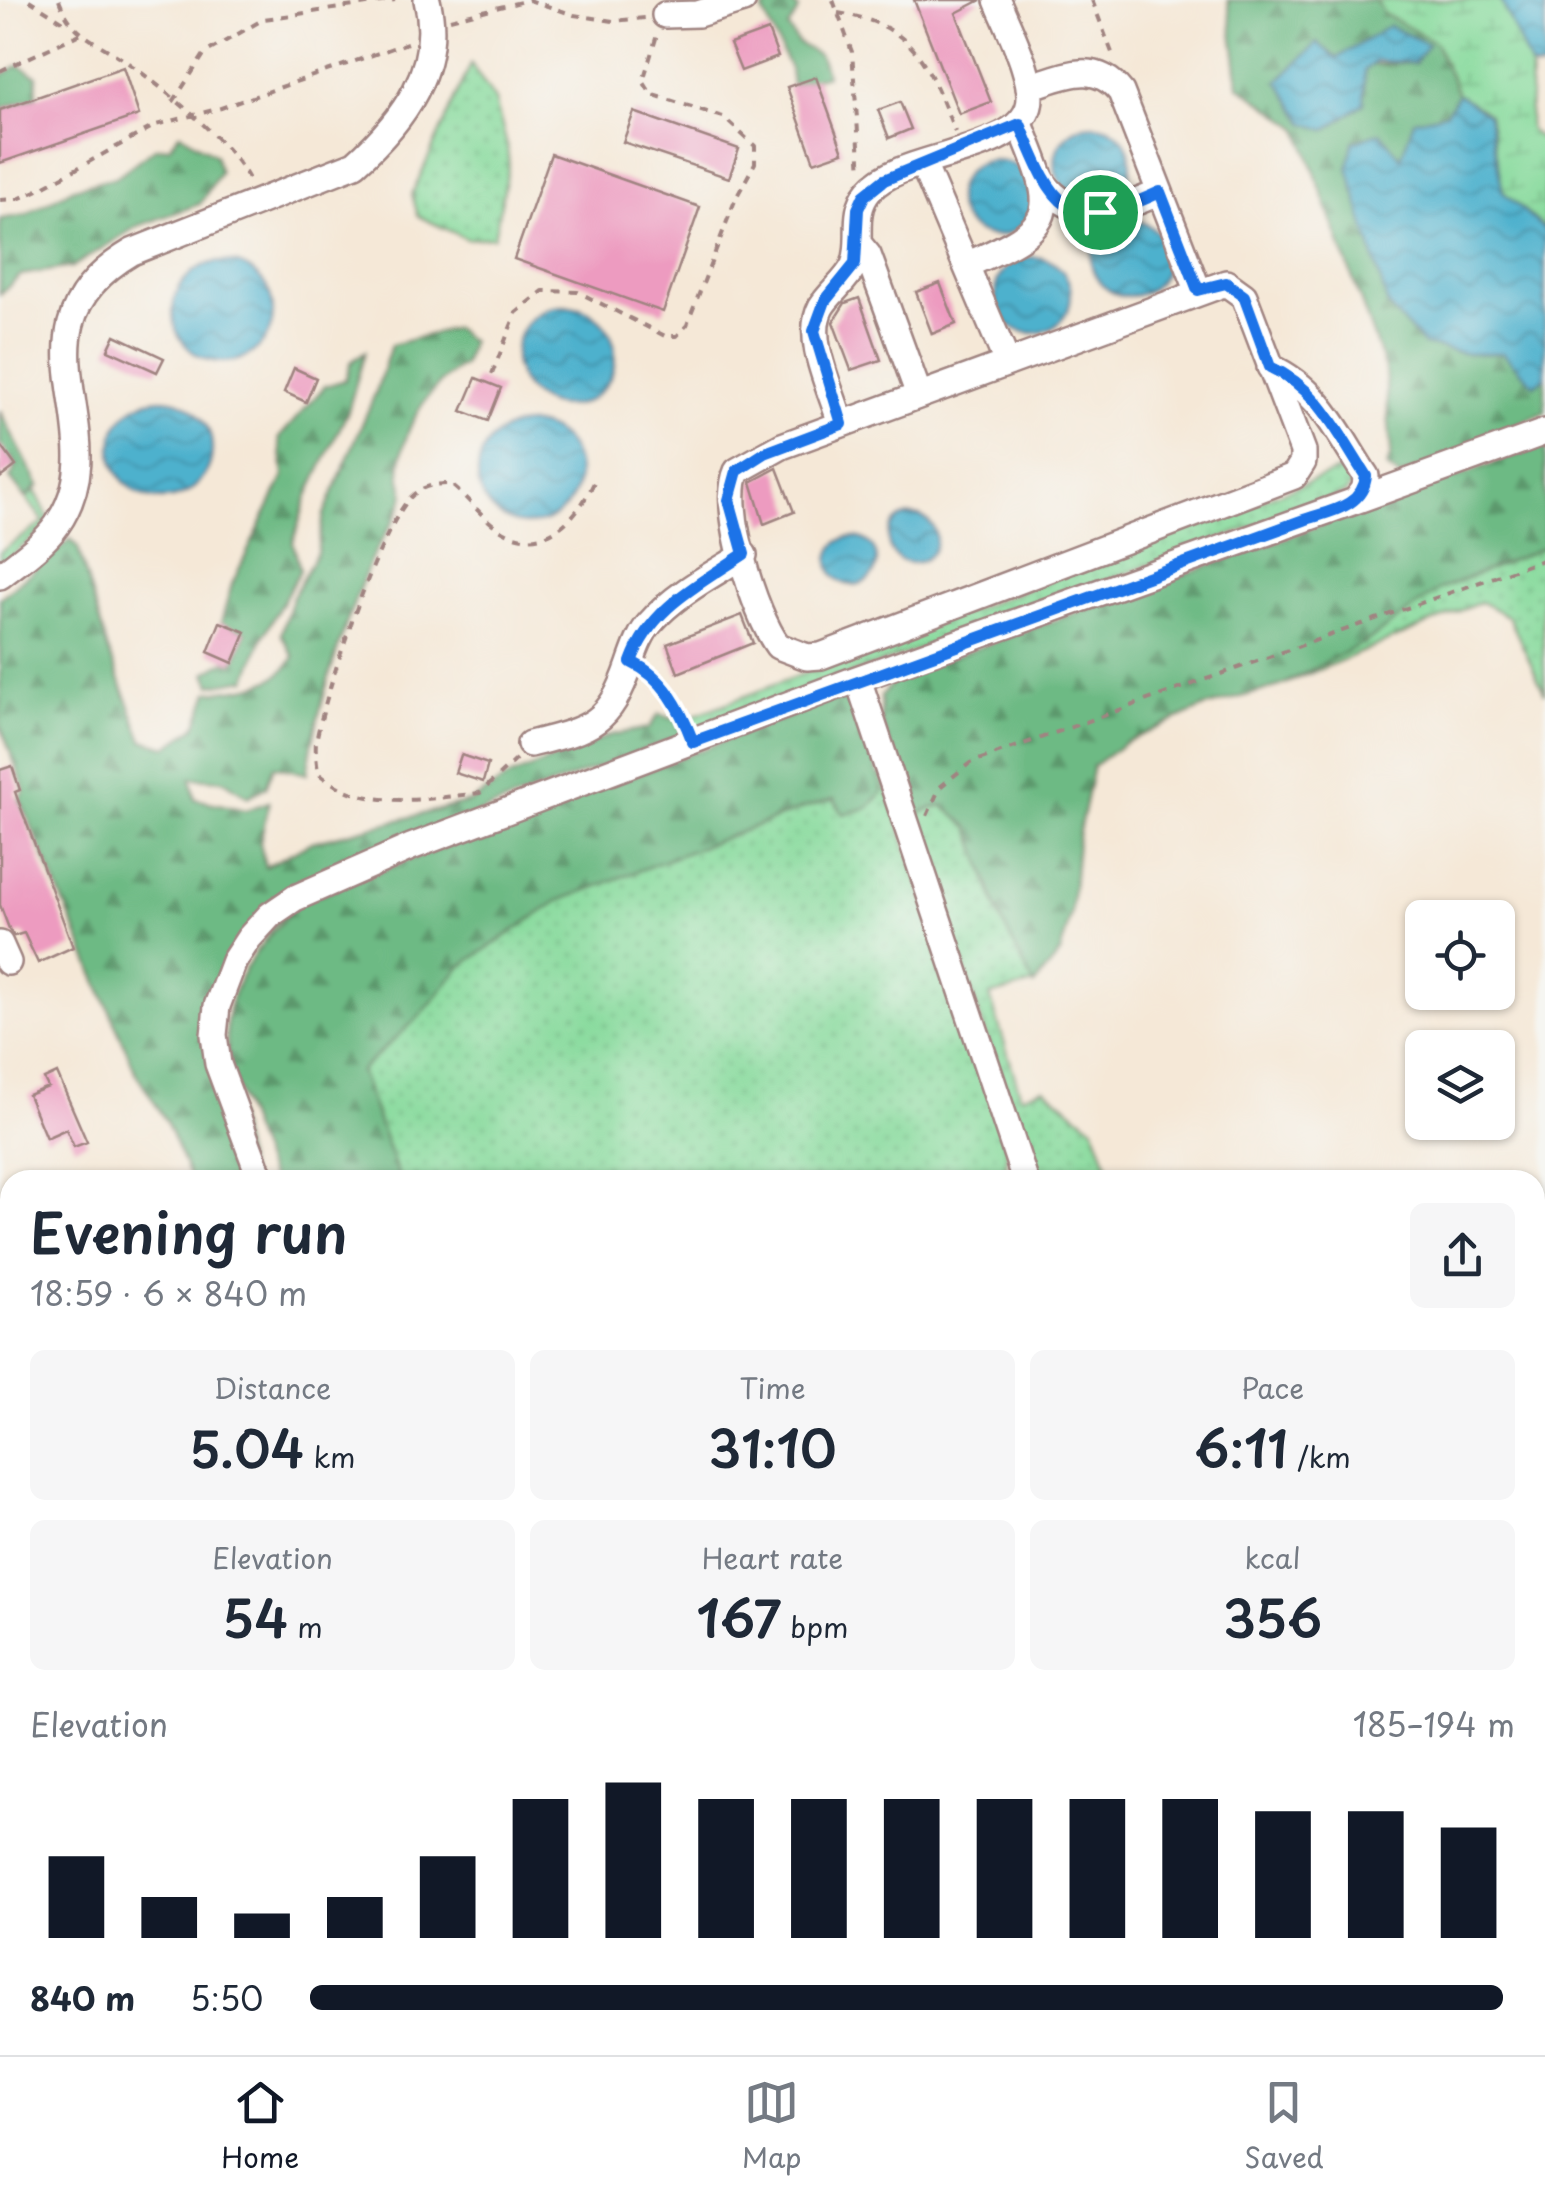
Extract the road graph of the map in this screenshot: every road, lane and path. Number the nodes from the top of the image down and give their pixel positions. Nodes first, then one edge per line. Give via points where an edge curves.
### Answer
1 (29, 0) edge
2 (59, 0) edge
3 (395, 0) edge
4 (426, 0) edge
5 (743, 0) edge
6 (833, 0) edge
7 (997, 0) edge
8 (1092, 0) edge
9 (838, 13) junction
10 (664, 17) edge
11 (69, 25) junction
12 (80, 34) junction
13 (431, 34) junction
14 (1114, 59) dead end
15 (0, 71) edge
16 (1029, 86) junction
17 (174, 102) junction
18 (190, 116) junction
19 (1020, 124) junction
20 (962, 149) junction
21 (924, 164) junction
22 (1043, 183) junction
23 (1160, 192) junction
24 (0, 200) edge
25 (260, 203) junction
26 (858, 209) junction
27 (858, 243) junction
28 (966, 265) junction
29 (1198, 290) junction
30 (1007, 362) junction
31 (1270, 367) junction
32 (492, 374) dead end
33 (919, 394) junction
34 (842, 424) junction
35 (1545, 432) edge
36 (597, 476) dead end
37 (1355, 501) junction
38 (744, 554) junction
39 (1545, 558) edge
40 (0, 576) edge
41 (631, 662) junction
42 (858, 679) junction
43 (693, 742) junction
44 (530, 744) joint
45 (916, 847) junction
46 (258, 1170) edge
47 (1022, 1170) edge

1 - 11 path
2 - 11 path
3 - 17 path via 264,18 204,53
4 - 13 street
5 - 10 street
6 - 9 path
7 - 16 street
8 - 14 path
9 - 20 path via 876,19 902,35 920,58
9 - 26 path via 852,52 860,110
10 - 13 path via 613,20 528,0 448,20
10 - 32 path via 643,81 651,94 722,117 754,146 756,162 688,325 677,336 665,336 578,292 544,291 516,313
11 - 12 path
12 - 15 path
12 - 17 path via 122,58
13 - 18 path
13 - 25 street via 423,78 382,139 355,164
16 - 19 street
16 - 23 street via 1086,70 1113,82
17 - 18 path
18 - 24 path via 156,125 18,199
18 - 25 path via 229,152
19 - 20 street
19 - 22 street
20 - 21 street
21 - 26 street via 872,187
21 - 28 street
22 - 23 street via 1067,207 1083,212 1135,204
22 - 28 street via 1046,203 1033,232
23 - 29 street
25 - 40 street via 132,252 80,291 63,344 76,468 69,498 58,524
26 - 27 street
27 - 33 street
27 - 34 street via 855,264 825,301 814,331
28 - 30 street
29 - 30 street
29 - 31 street via 1226,283 1237,288
30 - 33 street
31 - 37 street via 1320,401 1366,476
31 - 38 street via 1302,452 1303,462 1286,481 821,656 778,646 764,624
33 - 34 street
34 - 38 street via 737,471 729,500
35 - 37 street
36 - 44 path via 585,503 544,538 502,531 450,484 413,494 371,575 315,747 318,773 366,800 480,793
37 - 42 street
38 - 41 street via 659,614
39 - 45 path via 970,763 940,786
41 - 43 path via 654,672
41 - 44 street via 601,721
42 - 43 street
42 - 45 street
43 - 46 street via 347,873 270,915 234,960 214,1035 218,1064
45 - 47 street

